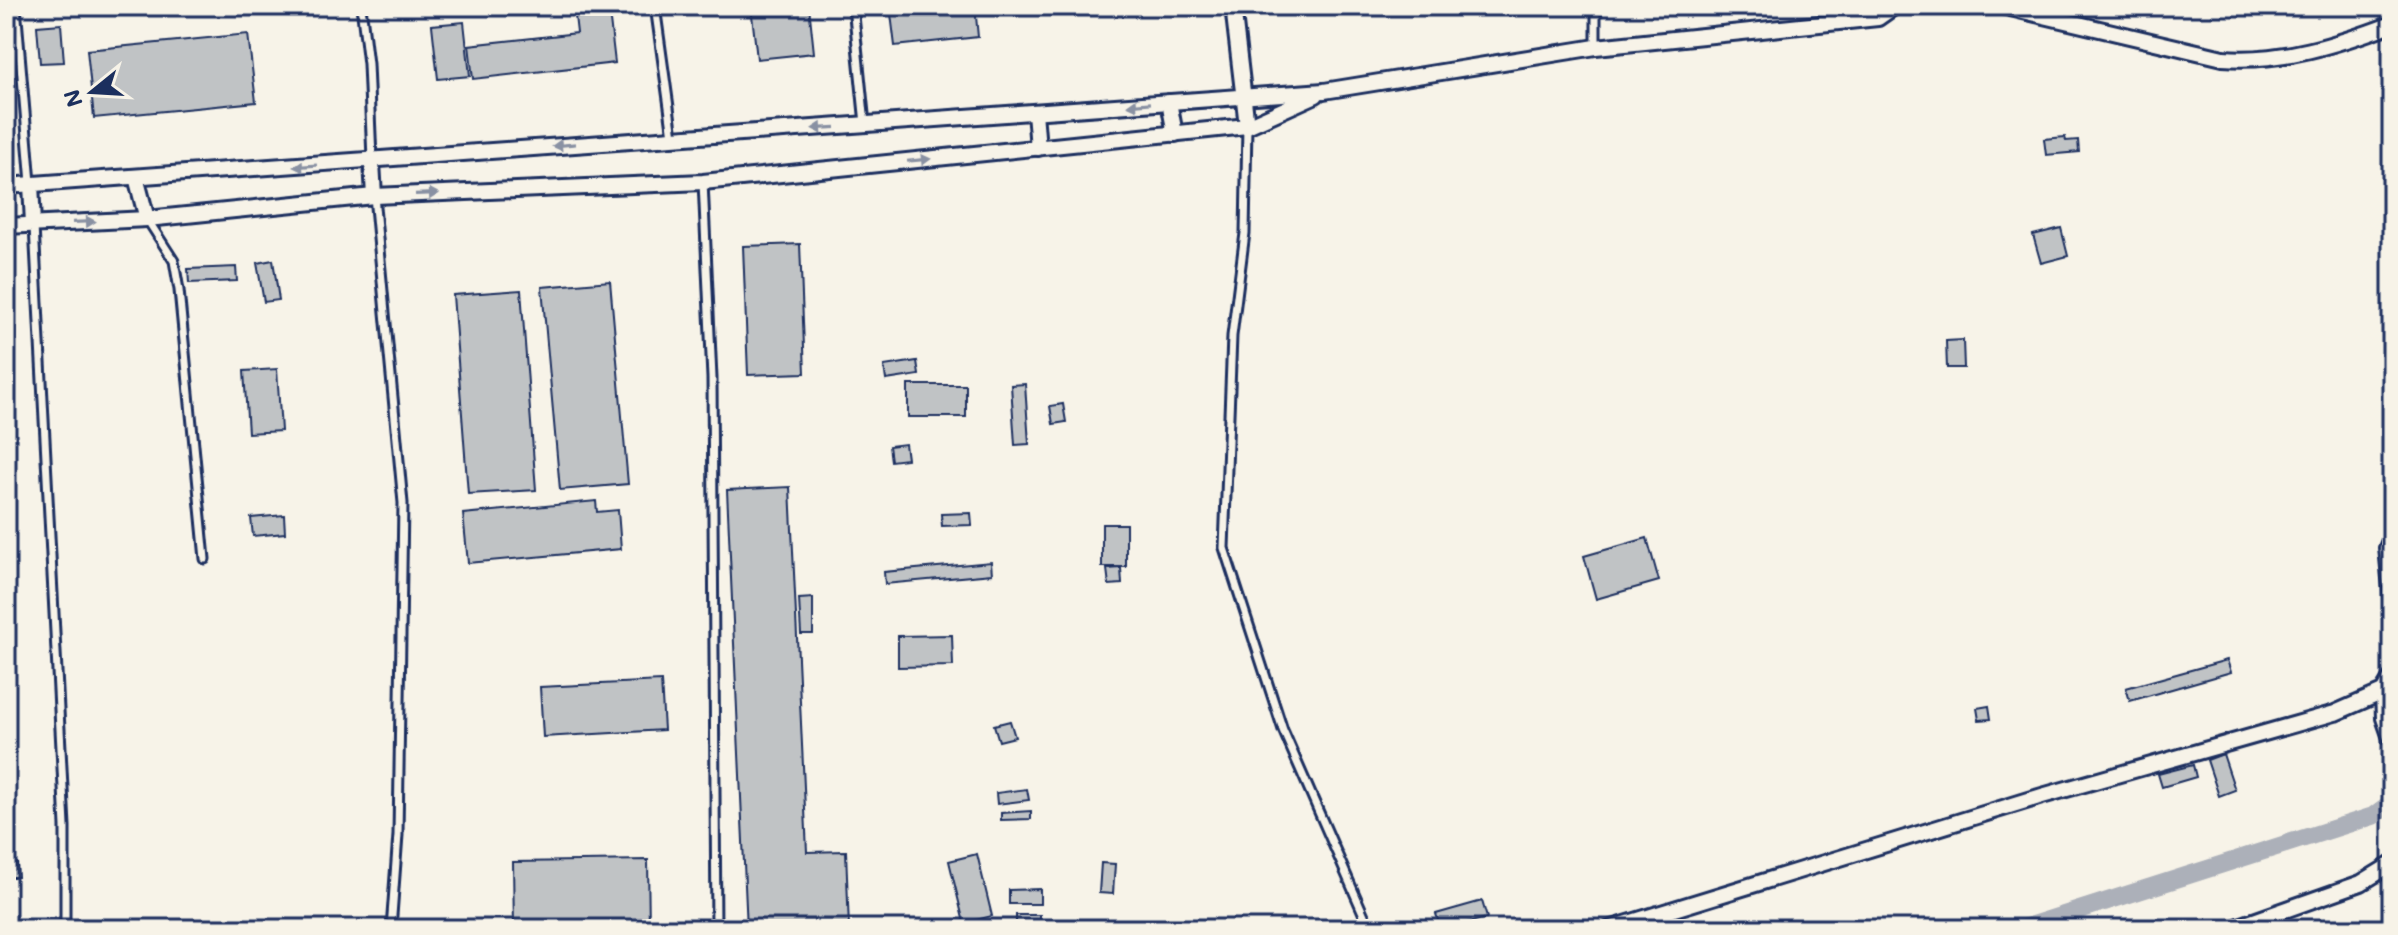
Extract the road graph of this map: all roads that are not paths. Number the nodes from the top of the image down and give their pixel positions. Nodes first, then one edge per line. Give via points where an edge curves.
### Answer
1 (16, 6) edge
2 (361, 6) edge
3 (655, 6) edge
4 (853, 6) edge
5 (1233, 6) edge
6 (1596, 6) edge
7 (1895, 6) edge
8 (2002, 6) edge
9 (2392, 24) edge
10 (1596, 47) junction
11 (1324, 91) junction
12 (1244, 96) junction
13 (1169, 102) junction
14 (1035, 112) junction
15 (865, 126) junction
16 (1247, 126) junction
17 (1175, 134) junction
18 (673, 136) junction
19 (1038, 148) junction
20 (372, 162) junction
21 (136, 177) junction
22 (703, 182) junction
23 (31, 184) junction
24 (6, 186) edge
25 (374, 196) junction
26 (147, 219) junction
27 (33, 224) junction
28 (6, 226) edge
29 (2392, 536) edge
30 (205, 559) dead end
31 (2392, 598) edge
32 (2392, 677) edge
33 (2383, 692) junction
34 (2392, 741) edge
35 (2392, 864) edge
36 (65, 929) edge
37 (391, 929) edge
38 (716, 929) edge
39 (1370, 929) edge
40 (1609, 929) edge
41 (2231, 929) edge

1 - 23 lane
2 - 20 lane
3 - 18 lane
4 - 15 lane
5 - 12 street
6 - 10 lane
7 - 10 street via 1878,18
8 - 9 street via 2254,61
10 - 11 street
11 - 12 street
11 - 16 street
12 - 13 street
12 - 16 street
13 -> 14 street
13 - 17 street
14 - 15 street
14 - 19 street
15 -> 18 street
16 - 17 street
16 - 39 lane via 1224,548 1283,730
17 - 19 street
18 -> 20 street
22 -> 19 street
20 -> 21 street
20 - 25 street
21 - 23 street
21 - 26 street
25 -> 22 street
22 - 38 lane via 712,378
23 - 24 street
23 - 27 street
25 - 26 street
25 - 37 lane via 403,503 398,835
27 -> 26 street
26 - 30 lane via 174,261 179,290
27 - 28 street
27 - 36 lane via 65,826
29 - 31 street via 2387,548
32 - 33 street
33 - 34 street
33 - 40 street via 2335,713 2042,796
35 - 41 street via 2361,883

